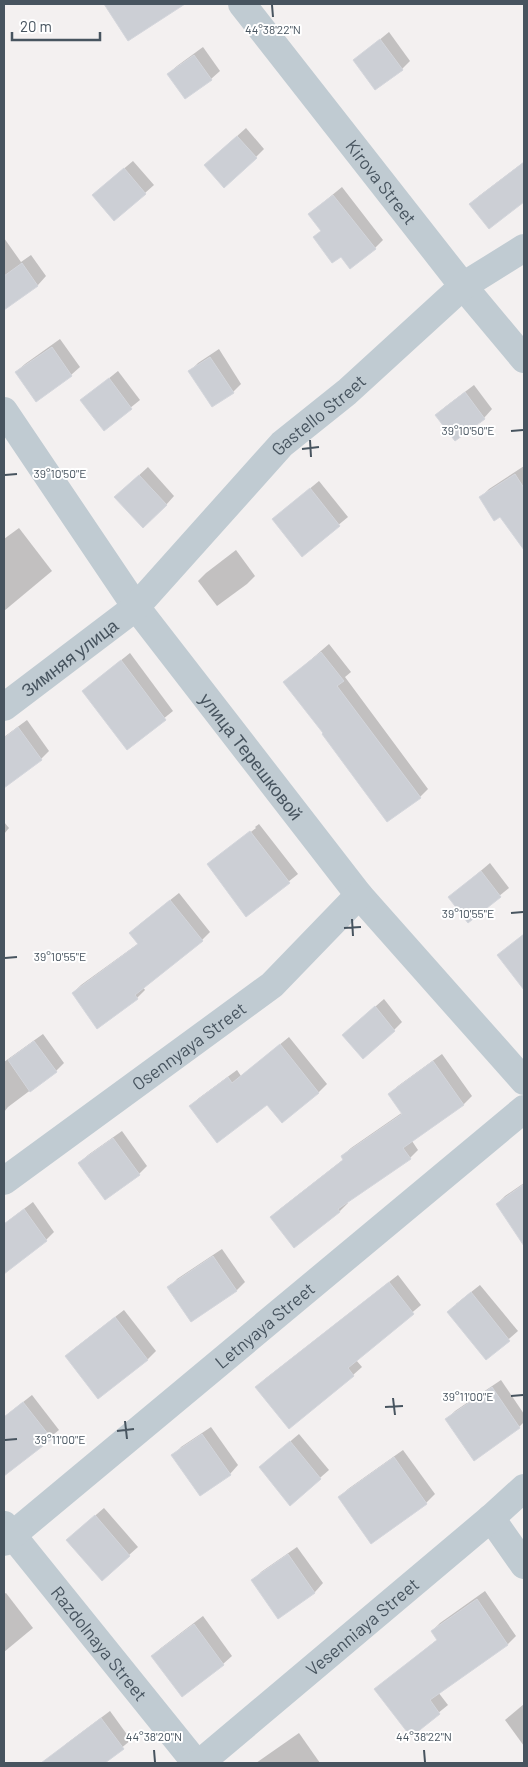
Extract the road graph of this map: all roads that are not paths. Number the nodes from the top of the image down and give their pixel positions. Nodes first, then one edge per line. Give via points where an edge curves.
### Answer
1 (242, 4) edge
2 (524, 248) edge
3 (463, 286) junction
4 (524, 359) edge
5 (4, 411) edge
6 (136, 606) junction
7 (4, 707) edge
8 (359, 895) junction
9 (524, 1080) edge
10 (524, 1109) edge
11 (4, 1181) edge
12 (524, 1488) edge
13 (491, 1518) junction
14 (6, 1534) edge
15 (524, 1565) edge
16 (196, 1763) edge
17 (200, 1763) edge

1 - 3 street, Kirova Street
2 - 3 street, Gastello Street
3 - 4 street, Kirova Street
3 - 6 street, Gastello Street via 347,392 282,444
5 - 6 street, улица Терешковой
6 - 7 street, Зимняя улица
6 - 8 street, улица Терешковой
8 - 9 street, улица Терешковой
8 - 11 street, Osennyaya Street via 272,985
10 - 14 street, Letnyaya Street
12 - 13 street, Vesenniaya Street
13 - 15 street
13 - 17 street, Vesenniaya Street
14 - 16 street, Razdolnaya Street

